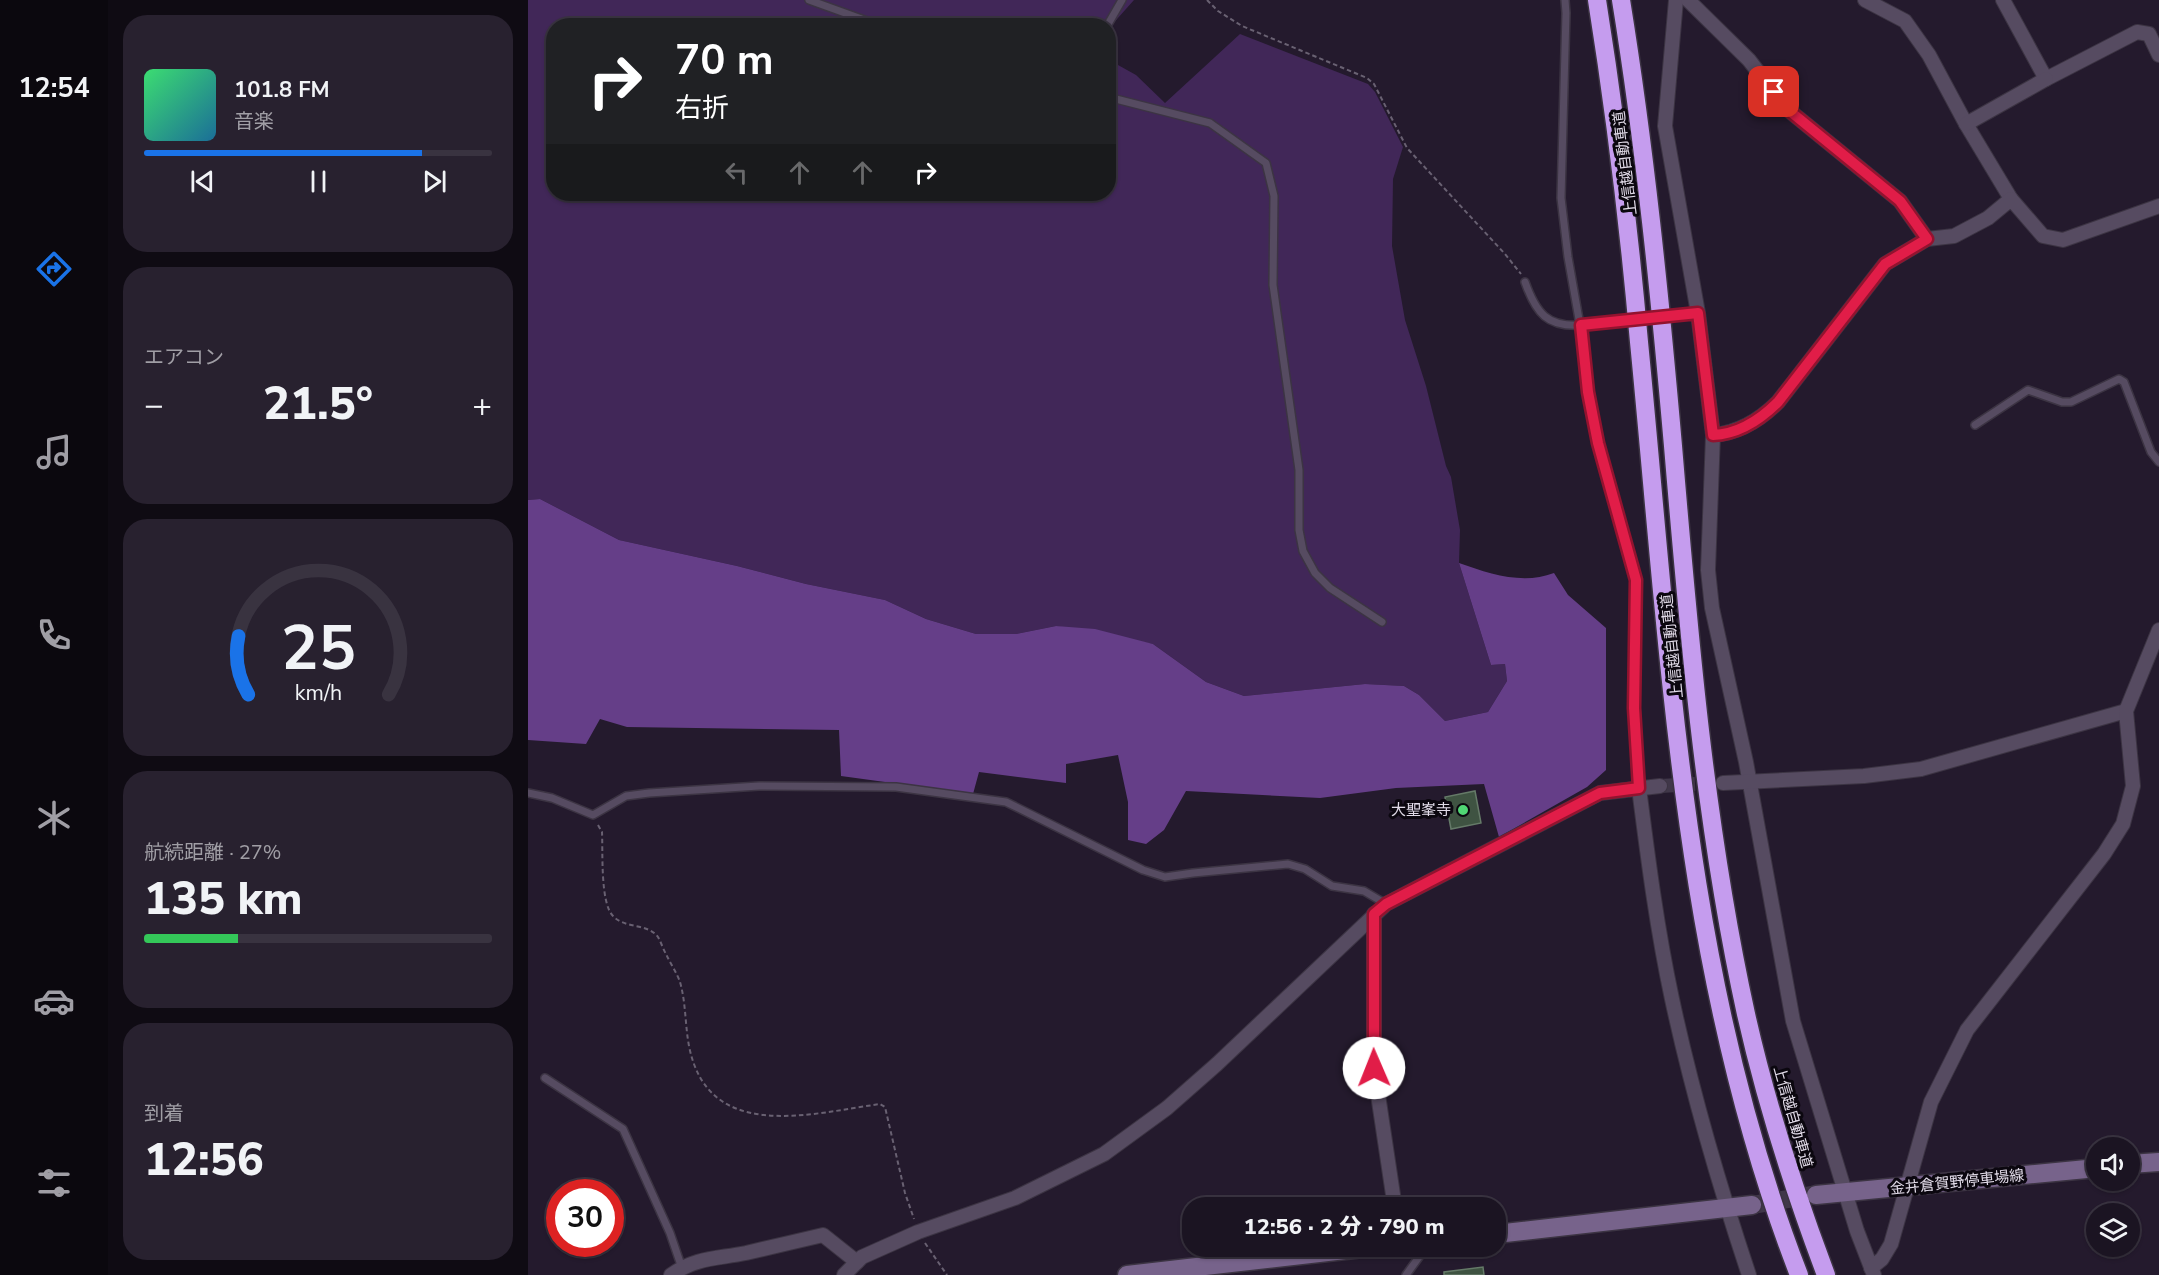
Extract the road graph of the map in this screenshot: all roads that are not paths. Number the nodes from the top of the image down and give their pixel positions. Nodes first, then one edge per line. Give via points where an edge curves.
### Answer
1 (808, 0) edge
2 (1122, 0) edge
3 (1565, 0) edge
4 (1597, 0) edge
5 (1621, 0) edge
6 (1676, 0) edge
7 (1688, 0) edge
8 (1865, 0) edge
9 (2003, 0) edge
10 (859, 18) edge
11 (1112, 18) edge
12 (2159, 55) edge
13 (2046, 79) junction
14 (1116, 99) edge
15 (1966, 124) junction
16 (2011, 199) junction
17 (2159, 206) edge
18 (1927, 239) junction
19 (1525, 282) road end
20 (1693, 313) junction
21 (1584, 324) junction
22 (1975, 425) dead end
23 (1713, 435) junction
24 (2159, 462) edge
25 (1382, 622) dead end
26 (2159, 630) edge
27 (2126, 711) junction
28 (1749, 782) junction
29 (1723, 783) tunnel mouth
30 (1660, 786) tunnel mouth
31 (1639, 788) junction
32 (528, 793) edge
33 (1386, 904) junction
34 (1374, 914) junction
35 (545, 1078) dead end
36 (2159, 1162) edge
37 (2140, 1163) edge
38 (2086, 1169) edge
39 (1908, 1187) junction
40 (1846, 1192) junction
41 (1816, 1195) tunnel mouth
42 (1393, 1197) edge
43 (1752, 1205) tunnel mouth
44 (1728, 1208) junction
45 (1506, 1233) edge
46 (1284, 1257) edge
47 (1419, 1257) edge
48 (857, 1262) junction
49 (676, 1271) edge
50 (1872, 1272) edge
51 (844, 1275) edge
52 (1127, 1275) edge
53 (1406, 1275) edge
54 (1749, 1275) edge
55 (1799, 1275) edge
56 (1826, 1275) edge

1 - 10 lane
2 - 11 lane
3 - 21 lane via 1561,198 1568,257
4 - 55 highway, 上信越自動車道 via 1627,229 1668,659 1693,863 1740,1093
5 - 56 highway, 上信越自動車道 via 1662,332 1697,711 1719,870 1744,1005 1765,1090
6 - 20 street via 1665,126
7 - 18 street via 1749,60 1786,108 1900,201
8 - 15 street via 1905,21 1929,55
9 - 13 street
12 - 13 street via 2149,34 2137,32
13 - 15 street
14 - 25 lane via 1210,123 1266,163 1274,196 1273,285 1299,470 1299,531 1304,551 1315,573 1330,588
15 - 16 street
16 - 17 street via 2043,236 2063,240
16 - 18 street via 1988,218 1954,236
18 - 23 street via 1885,264 1763,416 1731,432
19 - 21 lane via 1544,317 1566,327
20 - 21 lane, bridge
20 - 23 street
21 - 31 lane via 1588,392 1598,443 1636,580 1634,708
22 - 24 lane via 2028,390 2071,402 2119,379 2124,382 2151,452
23 - 28 street via 1709,586
26 - 27 street
27 - 28 street via 1921,769
27 - 39 street via 2133,786 2122,824 2104,854 1967,1030 1932,1102
28 - 29 street
28 - 40 street via 1793,1021
30 - 31 street
31 - 33 street via 1600,793
31 - 44 street via 1654,905 1672,999
32 - 33 lane via 593,814 626,796 649,793 759,786 896,787 1006,802 1143,870 1166,877 1288,864 1305,869 1332,886 1364,891
33 - 34 street
34 - 42 street via 1374,1068
34 - 48 street via 1217,1064 1167,1108 1104,1154 1015,1198 918,1232
35 - 49 lane via 623,1129 670,1233
36 - 37 main road
38 - 39 main road, 金井倉賀野停車場線
39 - 40 main road, 金井倉賀野停車場線
39 - 50 street via 1891,1244
40 - 41 main road, 金井倉賀野停車場線
40 - 50 street
43 - 44 main road
44 - 45 main road
44 - 54 street
46 - 52 main road
47 - 53 lane
48 - 49 street via 823,1234 700,1260
48 - 51 street

